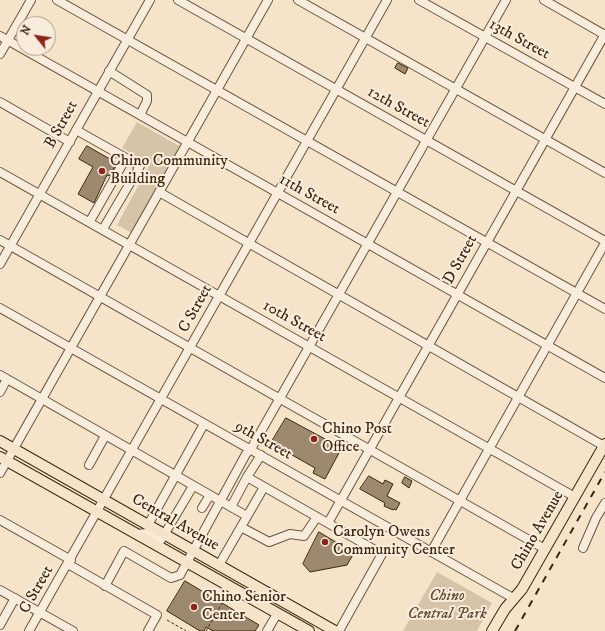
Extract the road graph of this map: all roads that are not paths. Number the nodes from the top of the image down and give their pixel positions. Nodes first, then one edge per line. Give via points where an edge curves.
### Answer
1 (31, 0) edge
2 (57, 0) edge
3 (150, 0) edge
4 (178, 0) edge
5 (268, 0) edge
6 (298, 0) edge
7 (387, 0) edge
8 (419, 0) edge
9 (506, 0) edge
10 (544, 0) edge
11 (605, 34) edge
12 (0, 36) edge
13 (485, 37) junction
14 (246, 38) junction
15 (366, 38) junction
16 (8, 40) junction
17 (127, 40) junction
18 (0, 54) edge
19 (109, 72) junction
20 (575, 87) junction
21 (455, 89) junction
22 (217, 90) junction
23 (336, 90) junction
24 (97, 92) junction
25 (0, 102) edge
26 (605, 104) edge
27 (140, 115) junction
28 (76, 130) junction
29 (545, 139) junction
30 (426, 140) junction
31 (307, 141) junction
32 (70, 142) junction
33 (188, 142) junction
34 (126, 158) junction
35 (0, 172) edge
36 (605, 173) edge
37 (516, 191) junction
38 (159, 192) junction
39 (396, 192) junction
40 (278, 193) junction
41 (40, 194) junction
42 (90, 221) junction
43 (103, 229) junction
44 (0, 240) edge
45 (605, 242) edge
46 (249, 243) junction
47 (367, 244) junction
48 (486, 244) junction
49 (129, 245) junction
50 (10, 246) junction
51 (0, 264) edge
52 (577, 293) junction
53 (340, 294) junction
54 (458, 295) junction
55 (100, 296) junction
56 (219, 296) junction
57 (0, 308) edge
58 (605, 309) edge
59 (547, 345) junction
60 (309, 347) junction
61 (428, 347) junction
62 (72, 348) junction
63 (190, 348) junction
64 (3, 377) edge
65 (605, 378) edge
66 (0, 392) edge
67 (518, 397) junction
68 (280, 398) junction
69 (399, 398) junction
70 (42, 399) junction
71 (161, 400) junction
72 (204, 424) junction
73 (106, 436) junction
74 (0, 441) edge
75 (489, 448) junction
76 (14, 449) junction
77 (251, 449) junction
78 (370, 450) junction
79 (603, 450) edge
80 (131, 451) junction
81 (261, 455) junction
82 (3, 459) edge
83 (89, 465) dead end
84 (0, 473) edge
85 (176, 476) junction
86 (247, 477) junction
87 (193, 486) junction
88 (264, 487) junction
89 (210, 495) junction
90 (575, 497) junction
91 (103, 500) junction
92 (341, 500) junction
93 (221, 501) junction
94 (459, 501) junction
95 (605, 503) edge
96 (231, 507) junction
97 (202, 508) dead end
98 (97, 511) junction
99 (247, 516) junction
100 (318, 517) junction
101 (0, 520) edge
102 (328, 523) junction
103 (148, 525) junction
104 (241, 527) junction
105 (137, 534) junction
106 (165, 535) junction
107 (583, 548) dead end
108 (545, 549) junction
109 (193, 551) junction
110 (432, 552) junction
111 (69, 562) junction
112 (187, 563) junction
113 (219, 565) junction
114 (105, 586) junction
115 (0, 590) edge
116 (15, 598) junction
117 (513, 598) junction
118 (40, 612) junction
119 (277, 614) junction
120 (0, 625) edge
121 (331, 629) edge
122 (30, 631) edge
123 (73, 631) edge
124 (148, 631) edge
125 (268, 631) edge
126 (308, 631) edge
127 (339, 631) edge
128 (492, 631) edge

1 - 16 street
2 - 17 street
3 - 17 street, B Street
4 - 14 street, 12th Street
5 - 14 street
6 - 15 street
7 - 15 street, C Street
8 - 13 street, 13th Street
9 - 13 street
10 - 11 street
11 - 20 street, D Street
12 - 16 street, 11th Street
13 - 20 street, 13th Street
13 - 21 street
14 - 22 street
14 - 23 street, 12th Street
15 - 21 street
15 - 23 street, C Street
16 - 18 street
16 - 24 street, 11th Street
17 - 19 street, B Street
17 - 22 street
19 - 24 street, B Street
19 - 27 street via 147,95
20 - 26 street, 13th Street
20 - 29 street, D Street
21 - 29 street
21 - 30 street
22 - 31 street
22 - 33 street
23 - 30 street, 12th Street
23 - 31 street, C Street
24 - 27 street, 11th Street
24 - 28 street, B Street
25 - 32 street
27 - 33 street, 11th Street
28 - 32 street, B Street
28 - 34 street
29 - 36 street
29 - 37 street, D Street
30 - 37 street, 12th Street
30 - 39 street
31 - 39 street
31 - 40 street, C Street
32 - 41 street, B Street
33 - 38 street
33 - 40 street, 11th Street
34 - 42 street
34 - 43 street via 140,166
35 - 41 street, 10th Street
37 - 45 street, 12th Street
37 - 48 street, D Street
38 - 46 street
38 - 49 street
39 - 47 street
39 - 48 street
40 - 46 street, C Street
40 - 47 street, 11th Street
41 - 42 street, 10th Street
41 - 50 street, B Street
42 - 43 street, 10th Street
43 - 49 street, 10th Street
44 - 50 street
45 - 52 street
46 - 53 street
46 - 56 street, C Street
47 - 53 street
47 - 54 street, 11th Street
48 - 52 street
48 - 54 street, D Street
49 - 55 street
49 - 56 street, 10th Street
50 - 51 street, B Street
50 - 55 street
52 - 58 street
52 - 59 street
53 - 60 street
53 - 61 street
54 - 59 street, 11th Street
54 - 61 street, D Street
55 - 62 street
55 - 63 street
56 - 60 street, 10th Street
56 - 63 street, C Street
57 - 62 street, 9th Street
59 - 65 street, 11th Street
59 - 67 street
60 - 68 street
60 - 69 street, 10th Street
61 - 67 street
61 - 69 street, D Street
62 - 70 street
62 - 71 street, 9th Street
63 - 68 street
63 - 71 street, C Street
64 - 66 street
64 - 70 street
67 - 75 street
67 - 79 street
68 - 77 street
68 - 78 street
69 - 75 street, 10th Street
69 - 78 street, D Street
70 - 73 street
70 - 76 street
71 - 72 street, 9th Street
71 - 80 street, C Street
72 - 77 street, 9th Street
72 - 85 street
73 - 80 street
73 - 83 street
74 - 76 main road, Central Avenue
75 - 90 street, 10th Street
75 - 94 street
76 - 82 street
76 - 91 main road, Central Avenue
77 - 81 street, 9th Street
77 - 93 street
78 - 92 street, D Street
78 - 94 street
79 - 90 main road, Chino Avenue
80 - 85 street
80 - 91 street, C Street
81 - 86 street
81 - 92 street, 9th Street
82 - 84 street
82 - 98 main road, Central Avenue
85 - 87 street
85 - 103 street
86 - 88 street
86 - 96 street
87 - 89 street
87 - 106 street
88 - 99 street
88 - 100 street
89 - 93 street
89 - 97 street
90 - 108 main road, Chino Avenue
91 - 98 street, C Street
91 - 103 main road, Central Avenue
92 - 102 street, D Street
92 - 110 street, 9th Street
93 - 96 street
93 - 109 street
94 - 108 street
94 - 110 street
95 - 107 street
96 - 99 street
98 - 105 main road, Central Avenue
98 - 111 street, C Street
99 - 104 street
100 - 102 street
100 - 104 street via 304,536 290,534 269,542
101 - 111 street
102 - 127 street via 382,554
103 - 106 main road, Central Avenue
104 - 113 street
105 - 106 street via 147,533 160,540
105 - 112 main road, Central Avenue
106 - 109 main road, Central Avenue
108 - 117 main road, Chino Avenue via 522,589
109 - 112 street
109 - 113 main road, Central Avenue
110 - 117 street, 9th Street
111 - 114 street
111 - 118 street, C Street
112 - 114 street via 180,575 171,578 124,551
112 - 119 main road, Central Avenue
113 - 121 main road, Central Avenue
114 - 124 street via 157,615
115 - 116 street
116 - 118 street
116 - 120 street
117 - 128 main road, Chino Avenue
118 - 122 street, C Street
118 - 123 street
119 - 121 main road via 286,611 312,626
119 - 125 street
119 - 126 main road, Central Avenue

